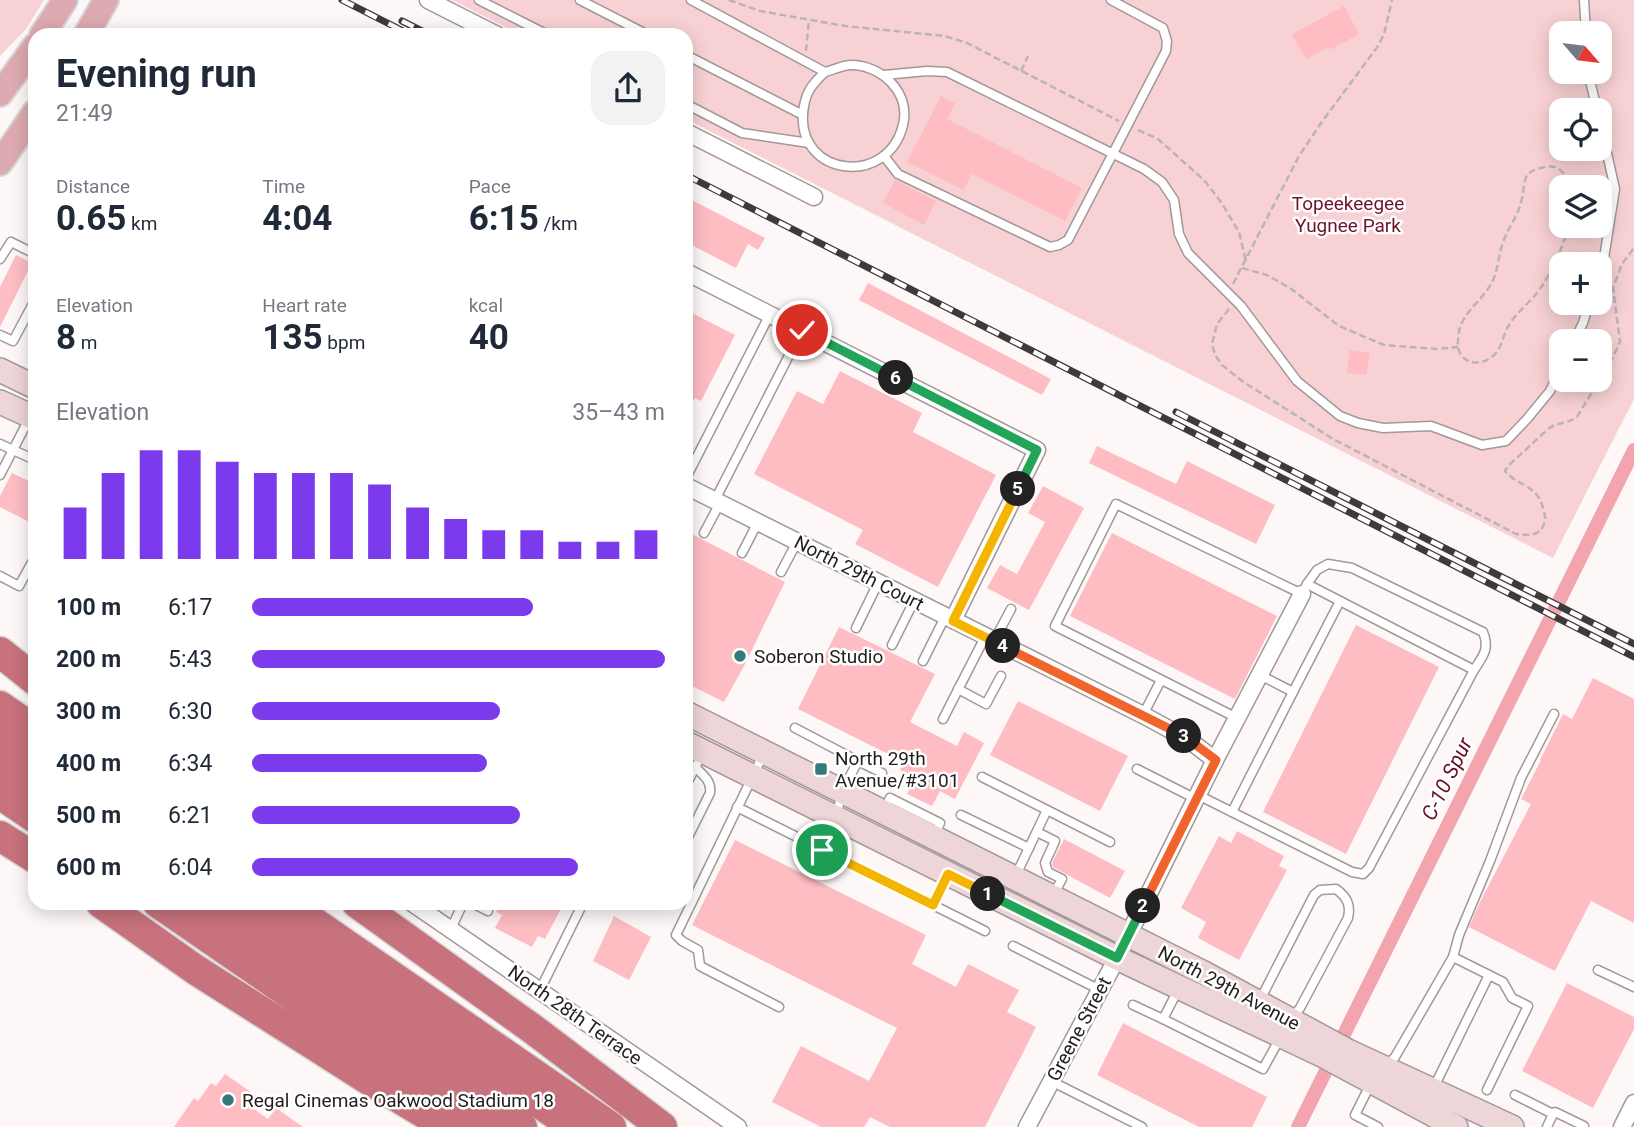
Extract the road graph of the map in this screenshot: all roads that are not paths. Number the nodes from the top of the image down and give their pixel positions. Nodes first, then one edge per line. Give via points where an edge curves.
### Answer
1 (65, 0) edge
2 (106, 0) edge
3 (428, 0) edge
4 (479, 0) edge
5 (580, 0) edge
6 (691, 0) edge
7 (1111, 0) edge
8 (1584, 0) edge
9 (1585, 21) edge
10 (47, 28) edge
11 (90, 28) edge
12 (483, 28) edge
13 (534, 28) edge
14 (634, 28) edge
15 (28, 56) edge
16 (693, 59) edge
17 (825, 72) junction
18 (884, 75) junction
19 (0, 94) edge
20 (693, 108) edge
21 (803, 115) junction
22 (28, 122) edge
23 (693, 136) edge
24 (809, 143) junction
25 (1112, 153) junction
26 (884, 156) junction
27 (1609, 161) edge
28 (0, 163) edge
29 (814, 197) dead end
30 (3, 249) edge
31 (28, 250) edge
32 (1605, 252) edge
33 (0, 259) edge
34 (693, 275) edge
35 (28, 313) edge
36 (771, 314) junction
37 (802, 330) junction
38 (0, 335) edge
39 (0, 370) edge
40 (28, 384) edge
41 (1549, 392) edge
42 (0, 402) edge
43 (28, 415) edge
44 (28, 426) edge
45 (0, 444) edge
46 (14, 450) junction
47 (28, 457) edge
48 (693, 464) edge
49 (0, 475) edge
50 (693, 490) edge
51 (717, 502) junction
52 (758, 522) junction
53 (704, 533) dead end
54 (797, 542) junction
55 (742, 553) dead end
56 (28, 569) edge
57 (782, 572) dead end
58 (0, 576) edge
59 (878, 583) junction
60 (1304, 589) junction
61 (914, 601) junction
62 (1340, 601) junction
63 (1011, 609) dead end
64 (949, 619) junction
65 (856, 628) dead end
66 (990, 639) junction
67 (892, 645) dead end
68 (0, 652) edge
69 (923, 660) dead end
70 (1474, 670) junction
71 (28, 674) edge
72 (1260, 675) junction
73 (1001, 676) dead end
74 (1161, 680) junction
75 (958, 689) junction
76 (1293, 692) junction
77 (0, 706) edge
78 (1554, 714) dead end
79 (1143, 715) junction
80 (693, 716) edge
81 (1237, 718) junction
82 (943, 719) dead end
83 (28, 725) edge
84 (795, 728) dead end
85 (0, 732) edge
86 (28, 752) edge
87 (765, 752) junction
88 (695, 754) edge
89 (1216, 760) junction
90 (858, 761) junction
91 (0, 762) edge
92 (1137, 769) dead end
93 (882, 773) dead end
94 (752, 776) junction
95 (982, 776) dead end
96 (28, 782) edge
97 (842, 791) junction
98 (0, 794) edge
99 (1197, 797) junction
100 (737, 807) junction
101 (1047, 810) junction
102 (1232, 812) junction
103 (28, 813) edge
104 (961, 815) dead end
105 (836, 818) junction
106 (693, 827) edge
107 (1037, 832) junction
108 (0, 836) edge
109 (1110, 842) dead end
110 (1029, 848) junction
111 (822, 850) junction
112 (28, 854) edge
113 (948, 874) junction
114 (1015, 878) junction
115 (1053, 897) junction
116 (693, 899) edge
117 (933, 905) junction
118 (111, 910) edge
119 (168, 910) edge
120 (212, 910) edge
121 (258, 910) edge
122 (296, 910) edge
123 (367, 910) edge
124 (422, 910) edge
125 (460, 910) edge
126 (580, 910) edge
127 (688, 910) edge
128 (451, 929) junction
129 (985, 931) dead end
130 (1129, 934) junction
131 (1013, 946) dead end
132 (1453, 957) junction
133 (1117, 958) junction
134 (1598, 970) dead end
135 (1489, 975) junction
136 (1634, 987) edge
137 (1179, 988) junction
138 (540, 990) junction
139 (1100, 990) junction
140 (1259, 1003) junction
141 (1133, 1005) dead end
142 (779, 1007) dead end
143 (1163, 1019) junction
144 (1286, 1028) junction
145 (1378, 1075) junction
146 (1051, 1081) junction
147 (1433, 1089) junction
148 (1487, 1090) dead end
149 (1515, 1095) dead end
150 (1634, 1103) edge
151 (1553, 1114) junction
152 (1584, 1126) edge
153 (447, 1127) edge
154 (483, 1127) edge
155 (522, 1127) edge
156 (574, 1127) edge
157 (611, 1127) edge
158 (662, 1127) edge
159 (738, 1127) edge
160 (1027, 1127) edge
161 (1142, 1127) edge
162 (1378, 1127) edge
163 (1455, 1127) edge
164 (1512, 1127) edge
165 (1547, 1127) edge
166 (1622, 1127) edge

1 - 10 main road
2 - 11 main road
3 - 12 street
4 - 13 lane
5 - 14 lane
6 - 17 lane
7 - 25 lane via 1164,28 1167,41 1166,51
8 - 9 lane
15 - 19 main road
16 - 21 lane
17 - 18 lane via 848,65 867,66
17 - 21 lane via 804,99
18 - 25 lane via 947,72
18 - 26 lane via 903,104 904,122 897,142
20 - 24 lane via 742,133
21 - 24 lane
22 - 28 main road
23 - 29 street
24 - 26 lane via 822,158 853,168
25 - 26 lane via 1068,240 1050,247 898,174
25 - 41 lane via 1162,183 1174,200 1179,234 1188,253 1236,302 1297,381 1340,416 1383,428 1431,426 1482,445 1506,441
27 - 32 lane via 1615,189
30 - 31 lane via 11,242
30 - 33 lane
34 - 36 street
35 - 38 lane via 13,341
36 - 37 street
36 - 48 lane
37 - 51 lane
37 - 64 street via 1037,450
39 - 40 street
42 - 43 street
44 - 46 lane
45 - 46 lane
46 - 47 lane
46 - 49 lane
50 - 51 street, North 29th Court
51 - 52 street, North 29th Court
51 - 53 lane
52 - 54 street, North 29th Court
52 - 55 lane
54 - 57 lane
54 - 59 street, North 29th Court
56 - 58 lane via 19,586
59 - 61 street, North 29th Court
59 - 65 lane
60 - 62 lane
60 - 70 lane via 1317,570 1328,564 1352,568 1483,632 1487,642 1484,655
60 - 72 street, Greene Street
60 - 74 lane via 1116,504 1055,626
61 - 64 street, North 29th Court
61 - 67 lane
62 - 70 lane
62 - 76 lane
63 - 66 lane
64 - 66 street, North 29th Court
64 - 69 lane
66 - 75 lane
66 - 79 street, North 29th Court
68 - 71 highway
70 - 102 lane via 1363,874
72 - 76 lane
72 - 81 street, Greene Street
73 - 75 lane via 986,704
74 - 79 lane
74 - 81 lane
75 - 82 lane
76 - 102 lane
77 - 83 highway
78 - 132 lane via 1521,778
79 - 89 street, North 29th Court
80 - 87 street, North 29th Avenue
81 - 89 street, Greene Street
84 - 90 lane
85 - 86 highway
87 - 94 lane
87 - 97 street, North 29th Avenue
88 - 94 street, North 29th Avenue
88 - 106 lane via 711,788
89 - 99 street, Greene Street
90 - 93 lane
90 - 97 lane
91 - 96 highway
92 - 99 lane
94 - 100 lane
94 - 105 street, North 29th Avenue
95 - 101 lane
97 - 105 lane
97 - 114 street, North 29th Avenue
98 - 103 highway
99 - 102 lane
99 - 130 street, Greene Street
100 - 111 lane
100 - 116 lane
101 - 107 lane
101 - 109 lane
104 - 110 lane
105 - 111 lane
105 - 113 street, North 29th Avenue
107 - 110 lane
107 - 115 lane via 1055,841 1045,863 1048,872 1062,879
108 - 112 highway
110 - 114 lane
111 - 117 lane
113 - 117 lane
113 - 133 street, North 29th Avenue
114 - 115 street, North 29th Avenue
115 - 130 street, North 29th Avenue
117 - 129 lane
118 - 153 highway via 196,970
119 - 154 highway
120 - 155 highway
121 - 156 highway
122 - 157 highway
123 - 158 highway
124 - 128 street, North 28th Terrace
125 - 128 lane
126 - 138 lane
127 - 142 lane via 676,935 698,950 700,967
128 - 138 street, North 28th Terrace
130 - 133 street, Greene Street
130 - 140 street, North 29th Avenue
131 - 139 lane
132 - 135 lane
132 - 145 lane via 1395,1057
133 - 137 street, North 29th Avenue
133 - 139 street, Greene Street
134 - 136 lane
135 - 147 lane
135 - 148 lane via 1503,982 1512,998 1528,1006
137 - 143 lane
137 - 144 street, North 29th Avenue
138 - 159 street, North 28th Terrace
139 - 146 street, Greene Street
140 - 144 street, North 29th Avenue
140 - 144 lane via 1314,895 1336,889 1343,894 1350,910 1348,918
141 - 143 lane
143 - 144 lane via 1264,1069
144 - 145 street, North 29th Avenue
145 - 147 street, North 29th Avenue
145 - 162 lane via 1355,1115
145 - 163 street, North 29th Avenue
146 - 160 street, Greene Street
146 - 161 lane
147 - 164 street, North 29th Avenue
149 - 151 lane
150 - 166 street
151 - 152 lane
151 - 165 lane

